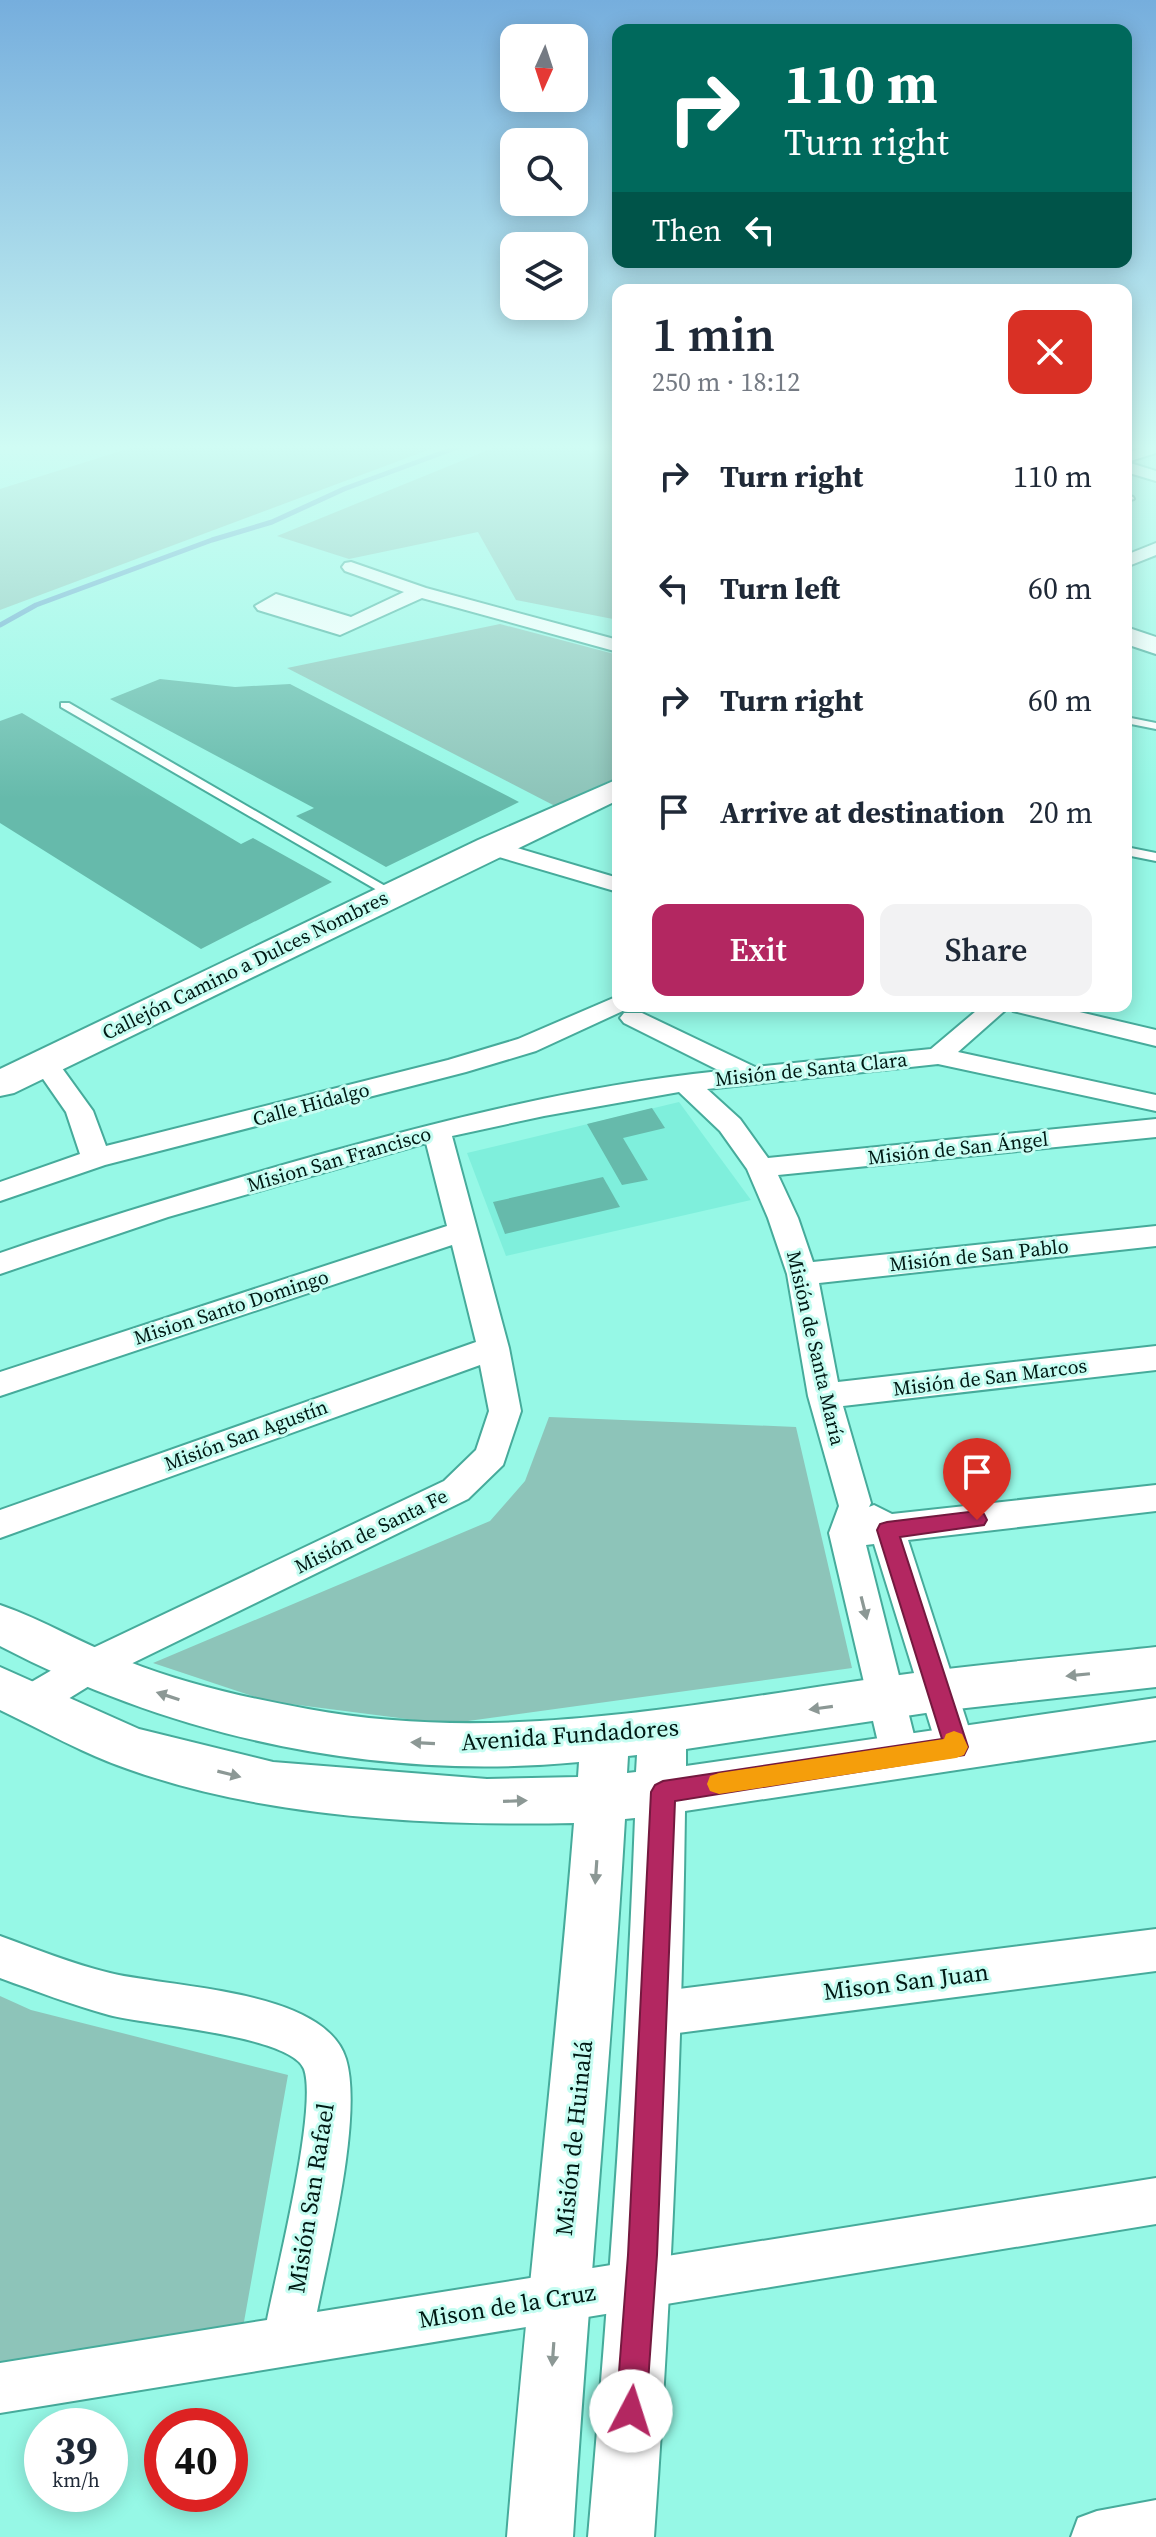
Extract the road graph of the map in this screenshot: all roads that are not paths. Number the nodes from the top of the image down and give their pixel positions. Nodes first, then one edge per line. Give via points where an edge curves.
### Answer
1 (351, 567) dead end
2 (420, 592) junction
3 (351, 623) dead end
4 (1132, 637) edge
5 (612, 644) edge
6 (1156, 646) edge
7 (1132, 653) edge
8 (1156, 662) edge
9 (65, 705) dead end
10 (1132, 721) edge
11 (1156, 726) edge
12 (612, 791) edge
13 (490, 847) junction
14 (1132, 852) edge
15 (1156, 857) edge
16 (612, 883) edge
17 (393, 894) junction
18 (622, 1012) edge
19 (627, 1012) edge
20 (990, 1012) edge
21 (1047, 1012) edge
22 (1156, 1038) edge
23 (938, 1056) junction
24 (45, 1063) junction
25 (749, 1075) junction
26 (685, 1083) junction
27 (0, 1084) edge
28 (1156, 1103) edge
29 (1156, 1128) edge
30 (437, 1131) junction
31 (96, 1158) junction
32 (760, 1168) junction
33 (0, 1192) edge
34 (463, 1231) junction
35 (1156, 1236) edge
36 (0, 1264) edge
37 (802, 1274) junction
38 (493, 1348) junction
39 (1156, 1358) edge
40 (0, 1384) edge
41 (824, 1396) junction
42 (1156, 1498) edge
43 (850, 1518) junction
44 (0, 1524) edge
45 (887, 1530) junction
46 (0, 1624) edge
47 (89, 1667) junction
48 (1156, 1667) edge
49 (939, 1690) junction
50 (14, 1696) edge
51 (886, 1699) junction
52 (1156, 1719) edge
53 (662, 1731) junction
54 (605, 1738) junction
55 (956, 1747) junction
56 (900, 1755) junction
57 (663, 1792) junction
58 (600, 1799) junction
59 (1156, 1950) edge
60 (0, 1957) edge
61 (655, 2014) junction
62 (1156, 2201) edge
63 (641, 2285) junction
64 (557, 2298) junction
65 (287, 2340) junction
66 (0, 2388) edge
67 (1156, 2526) edge
68 (540, 2537) edge
69 (621, 2537) edge
70 (1097, 2537) edge

1 - 2 street
2 - 3 street
2 - 5 street
4 - 6 main road
7 - 8 main road
9 - 17 lane
10 - 11 lane
12 - 13 main road, Callejón Camino a Dulces Nombres
13 - 16 street
13 - 17 main road, Callejón Camino a Dulces Nombres
14 - 15 lane
17 - 24 main road, Callejón Camino a Dulces Nombres
18 - 31 street, Calle Hidalgo via 457,1066
19 - 25 street
20 - 23 street
21 - 22 street
23 - 25 street, Misión de Santa Clara
23 - 28 street, Misión de Santa Clara
24 - 27 main road, Callejón Camino a Dulces Nombres
24 - 31 street via 79,1111
25 - 26 street, Misión de Santa Clara
26 - 30 street, Mision San Francisco
26 - 32 street, Misión de Santa María via 730,1125
29 - 32 street, Misión de San Ángel
30 - 34 street, Misión de Santa Fe
30 - 36 street, Mision San Francisco via 158,1210
31 - 33 street, Calle Hidalgo
32 - 37 street, Misión de Santa María
34 - 38 street, Misión de Santa Fe
34 - 40 street, Mision Santo Domingo
35 - 37 street, Misión de San Pablo
37 - 41 street, Misión de Santa María
38 - 44 street, Misión San Agustín
38 - 47 street, Misión de Santa Fe via 505,1411 491,1456 456,1490
39 - 41 street, Misión de San Marcos
41 - 43 street, Misión de Santa María
42 - 45 street
43 - 45 street
43 -> 51 street, Misión de Santa María
45 - 49 street
46 - 47 street, Avenida Fundadores
47 - 50 street, Misión de Santa Fe
54 -> 47 street, Avenida Fundadores via 505,1745 416,1743 300,1728 171,1698
48 -> 49 street, Avenida Fundadores
49 - 51 street, Avenida Fundadores
49 - 55 street
50 -> 58 street via 132,1749 273,1785 487,1802
51 -> 53 street, Avenida Fundadores
51 - 56 street, Misión de Santa María
52 - 55 street
53 - 54 street, Avenida Fundadores
53 - 57 street
54 - 58 street, Misión de Huinalá
55 - 56 street
56 - 57 street
57 - 58 street
57 - 61 street
58 -> 64 street, Misión de Huinalá via 585,2034
59 - 61 street, Mison San Juan
60 - 65 street, Misión San Rafael via 128,1999 266,2021 305,2038 324,2057 329,2090 322,2146
61 - 63 street
62 - 63 street, Mison de la Cruz
63 - 64 street, Mison de la Cruz
63 - 69 street
64 - 65 street, Mison de la Cruz
64 -> 68 street, Misión de Huinalá
65 - 66 street, Mison de la Cruz
67 - 70 street

